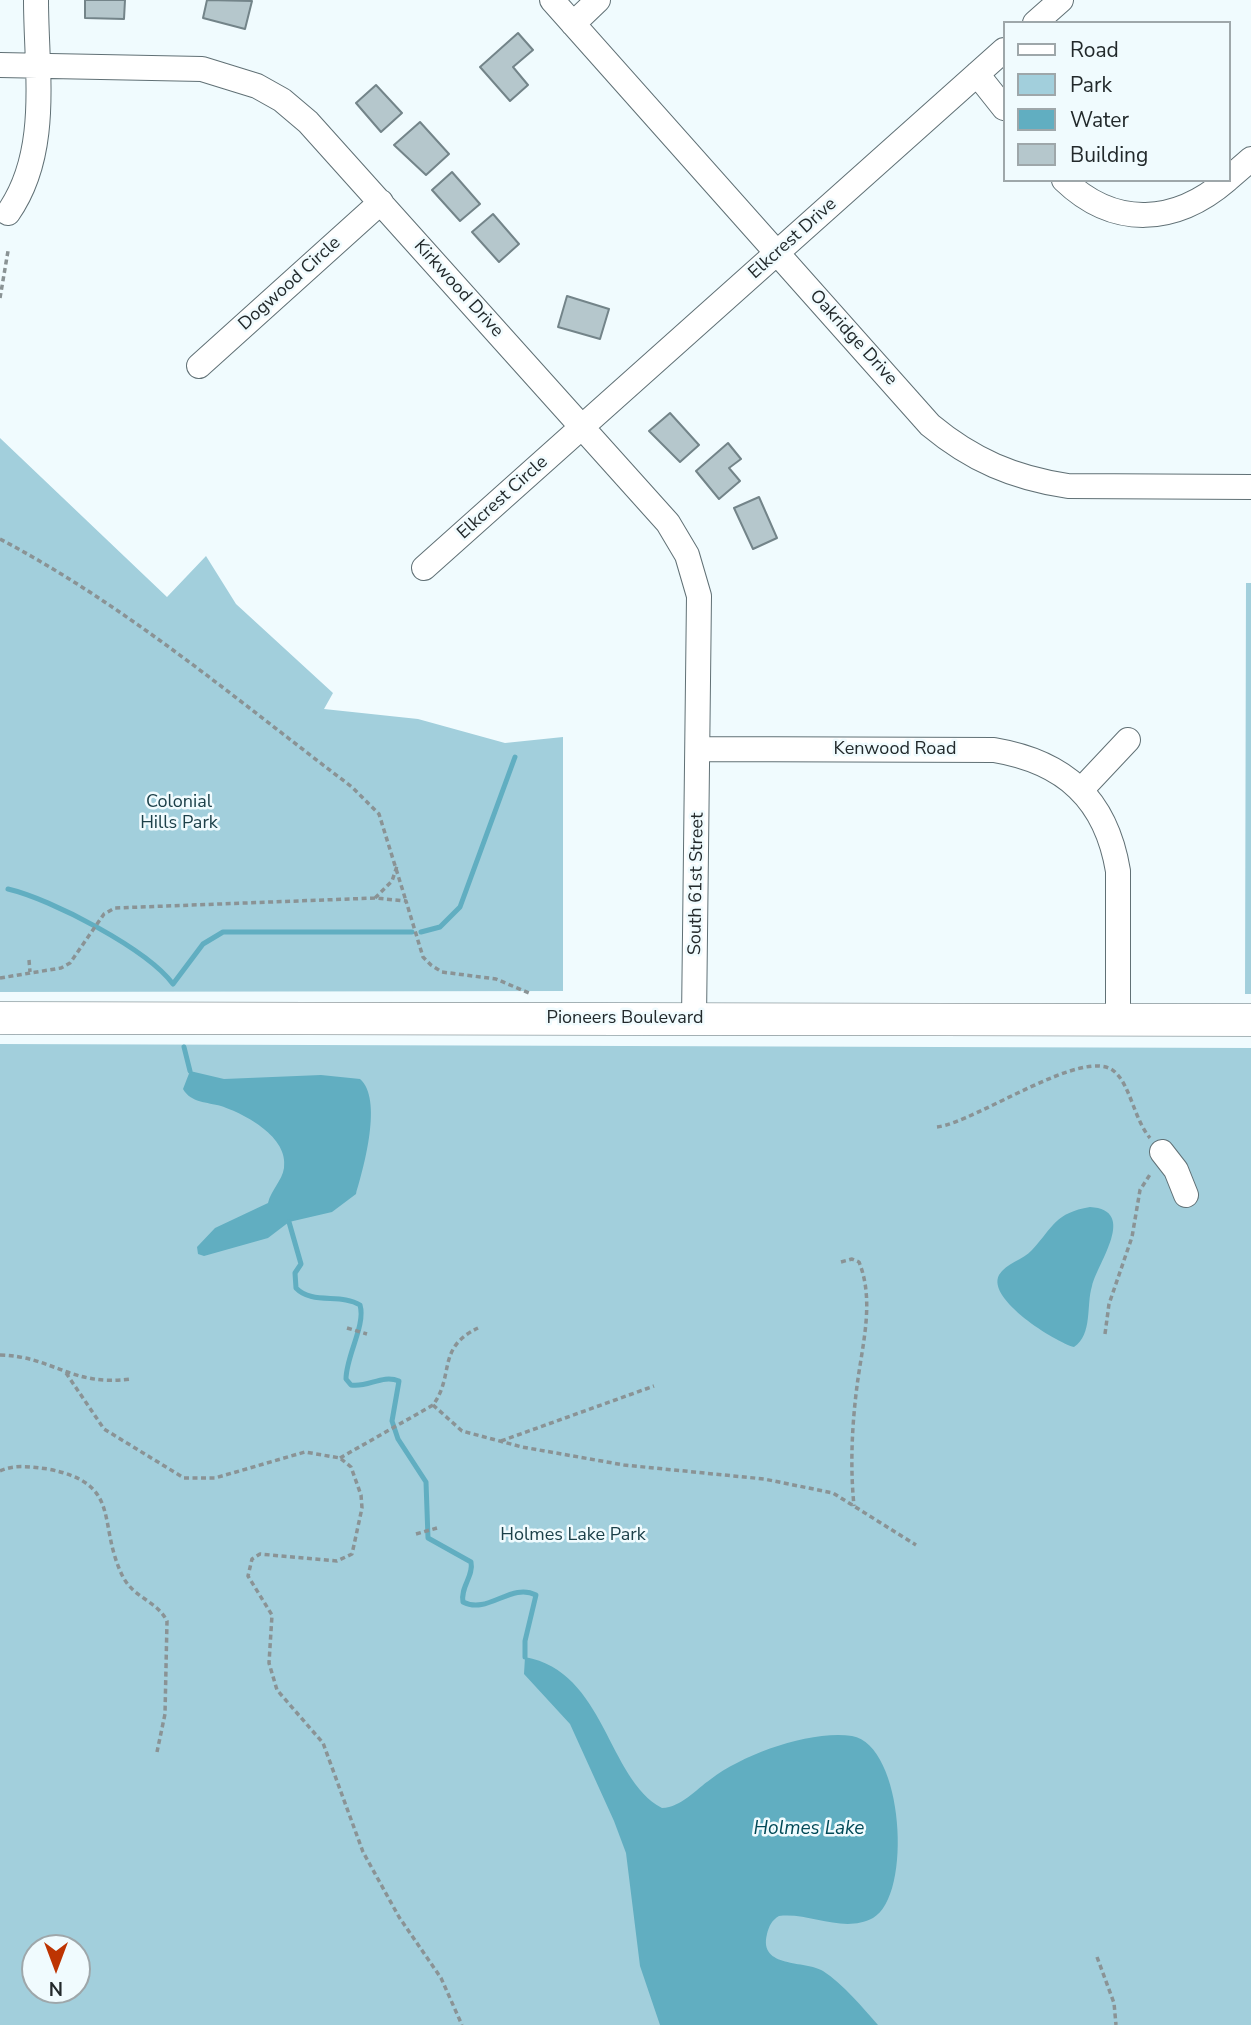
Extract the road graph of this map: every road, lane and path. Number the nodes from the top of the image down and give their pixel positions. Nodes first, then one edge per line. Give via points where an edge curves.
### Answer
1 (36, 0) edge
2 (552, 0) edge
3 (598, 0) edge
4 (1060, 0) edge
5 (1037, 21) edge
6 (573, 24) junction
7 (1002, 52) edge
8 (0, 65) edge
9 (36, 65) junction
10 (977, 74) junction
11 (1002, 105) edge
12 (1251, 159) edge
13 (1230, 177) edge
14 (1066, 182) edge
15 (1224, 182) edge
16 (381, 202) junction
17 (8, 212) dead end
18 (8, 251) dead end
19 (777, 253) junction
20 (0, 298) edge
21 (199, 366) dead end
22 (582, 427) junction
23 (1251, 487) edge
24 (0, 539) edge
25 (424, 568) dead end
26 (1128, 740) dead end
27 (699, 749) junction
28 (1081, 790) junction
29 (397, 866) junction
30 (375, 898) junction
31 (406, 901) junction
32 (29, 960) dead end
33 (30, 972) junction
34 (0, 978) edge
35 (529, 993) dead end
36 (0, 1018) edge
37 (694, 1019) junction
38 (1118, 1020) junction
39 (1251, 1020) edge
40 (937, 1127) dead end
41 (1162, 1152) junction
42 (1186, 1195) dead end
43 (841, 1262) dead end
44 (347, 1328) dead end
45 (478, 1328) dead end
46 (367, 1334) dead end
47 (1105, 1334) dead end
48 (0, 1354) edge
49 (66, 1373) junction
50 (130, 1379) dead end
51 (654, 1386) dead end
52 (433, 1405) junction
53 (499, 1442) junction
54 (340, 1458) junction
55 (0, 1471) edge
56 (854, 1506) junction
57 (437, 1528) dead end
58 (416, 1534) dead end
59 (916, 1545) dead end
60 (157, 1752) dead end
61 (1097, 1956) dead end
62 (462, 2025) edge
63 (1116, 2025) edge

1 - 9 street
2 - 6 street, Oakridge Drive
3 - 6 street
4 - 5 street
6 - 19 street, Oakridge Drive
7 - 10 street, Elkcrest Drive
8 - 9 street, Kirkwood Drive
9 - 16 street, Kirkwood Drive via 174,66 239,79 282,100 308,122
9 - 17 street via 33,163
10 - 11 street
10 - 19 street, Elkcrest Drive
12 - 13 street
14 - 15 street via 1110,210 1155,215 1194,204
16 - 21 street, Dogwood Circle
16 - 22 street, Kirkwood Drive
18 - 20 path
19 - 22 street, Elkcrest Drive
19 - 23 street, Oakridge Drive via 930,425 981,461 1012,475 1068,486
22 - 25 street, Elkcrest Circle
22 - 27 street, Kirkwood Drive via 668,523 693,570 699,596
24 - 29 path via 125,616 352,786 379,814
26 - 28 street
27 - 28 street, Kenwood Road via 994,750 1042,762
27 - 37 street, South 61st Street
28 - 38 street, Kenwood Road via 1105,823 1117,860
29 - 30 path via 392,881
29 - 31 path
30 - 31 path
30 - 33 path via 115,908 100,919 70,963
31 - 35 path via 423,957 431,965 442,972 496,979
32 - 33 path
33 - 34 path
36 - 37 main road, Pioneers Boulevard
37 - 38 main road, Pioneers Boulevard
38 - 39 main road, Pioneers Boulevard
40 - 41 path via 959,1122 1071,1069 1100,1064 1118,1075 1140,1125
41 - 42 street
41 - 47 path via 1140,1190
43 - 56 path via 859,1262 866,1289 853,1441
44 - 46 path
45 - 52 path via 465,1334 451,1351 442,1390
48 - 49 path via 29,1357
49 - 50 path via 94,1381
49 - 54 path via 104,1429 193,1481 305,1452
51 - 53 path
52 - 53 path via 462,1431
52 - 54 path
53 - 56 path via 624,1465 793,1484 833,1493
54 - 62 path via 351,1467 361,1495 352,1554 337,1561 260,1554 252,1559 248,1576 272,1615 270,1663 277,1690 323,1743 363,1852 399,1917 442,1979
55 - 60 path via 35,1467 78,1478 95,1489 124,1579 167,1621 165,1714
56 - 59 path
57 - 58 path
61 - 63 path via 1114,2003

